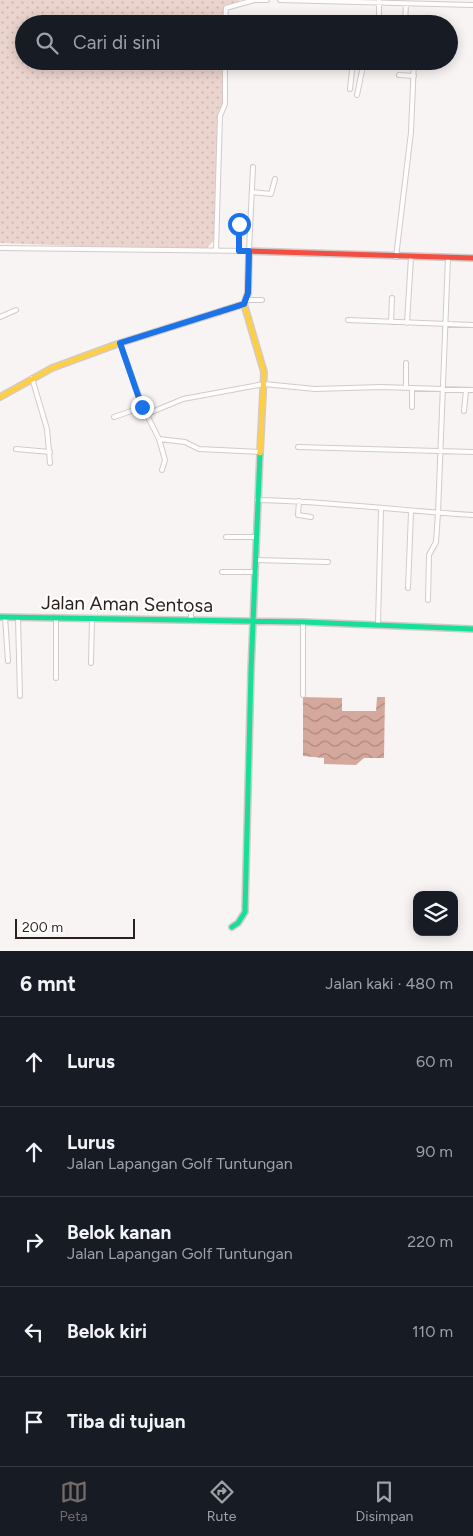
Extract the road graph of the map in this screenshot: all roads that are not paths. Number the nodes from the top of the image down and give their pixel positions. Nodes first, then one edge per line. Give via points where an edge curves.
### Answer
1 (267, 0) edge
2 (280, 0) edge
3 (299, 0) edge
4 (379, 2) junction
5 (406, 4) junction
6 (473, 5) edge
7 (225, 15) edge
8 (379, 15) edge
9 (406, 15) edge
10 (225, 70) edge
11 (352, 70) edge
12 (362, 70) edge
13 (414, 70) edge
14 (398, 75) dead end
15 (414, 76) junction
16 (350, 89) dead end
17 (357, 95) dead end
18 (253, 167) dead end
19 (275, 179) dead end
20 (252, 192) junction
21 (239, 224) dead end
22 (0, 248) edge
23 (216, 250) junction
24 (239, 251) junction
25 (249, 251) junction
26 (396, 256) junction
27 (411, 257) junction
28 (448, 257) junction
29 (473, 258) edge
30 (392, 298) dead end
31 (262, 300) dead end
32 (246, 302) junction
33 (16, 310) dead end
34 (0, 317) edge
35 (348, 320) dead end
36 (391, 322) junction
37 (407, 323) junction
38 (446, 324) junction
39 (473, 325) edge
40 (120, 343) junction
41 (406, 363) dead end
42 (32, 378) junction
43 (264, 384) junction
44 (406, 388) junction
45 (412, 388) junction
46 (442, 389) junction
47 (466, 390) junction
48 (473, 390) edge
49 (0, 397) edge
50 (142, 407) junction
51 (412, 407) dead end
52 (464, 411) dead end
53 (148, 414) junction
54 (114, 417) dead end
55 (159, 439) junction
56 (298, 447) dead end
57 (16, 448) dead end
58 (440, 451) junction
59 (50, 452) junction
60 (259, 452) junction
61 (473, 452) edge
62 (50, 462) dead end
63 (162, 470) dead end
64 (258, 500) junction
65 (299, 501) junction
66 (381, 510) junction
67 (411, 512) junction
68 (438, 513) junction
69 (473, 515) edge
70 (312, 517) dead end
71 (226, 537) dead end
72 (256, 537) junction
73 (256, 560) junction
74 (328, 562) dead end
75 (222, 572) dead end
76 (256, 572) junction
77 (408, 588) dead end
78 (428, 600) dead end
79 (191, 605) dead end
80 (2, 617) edge
81 (18, 618) junction
82 (56, 618) junction
83 (92, 619) junction
84 (191, 620) junction
85 (254, 621) junction
86 (303, 622) junction
87 (378, 624) junction
88 (473, 629) edge
89 (8, 660) dead end
90 (91, 664) dead end
91 (56, 678) dead end
92 (303, 695) dead end
93 (20, 696) dead end
94 (232, 927) dead end

1 - 7 street via 226,8
2 - 3 street
3 - 4 street
4 - 5 street
4 - 8 street
5 - 6 street
5 - 9 street
10 - 23 street via 225,104 220,116
11 - 16 street
12 - 17 street
13 - 15 street
14 - 15 street
15 - 26 street via 412,132
18 - 20 street
19 - 20 street via 271,194
20 - 25 street
21 - 24 street
22 - 23 street
23 - 24 street
24 - 25 street
25 - 26 street
25 - 32 street
26 - 27 street
27 - 28 street
27 - 37 street
28 - 29 street
28 - 38 street
30 - 36 street
31 - 32 street
32 - 40 street
32 - 43 street via 264,370
33 - 34 street
35 - 36 street
36 - 37 street
37 - 38 street
38 - 39 street
38 - 46 street
40 - 42 street
40 - 50 street
41 - 44 street
42 - 49 street
42 - 59 street via 47,429
43 - 44 street via 314,389
43 - 53 street via 182,399
43 - 60 street
44 - 45 street
45 - 46 street
45 - 51 street
46 - 47 street
46 - 58 street
47 - 48 street
47 - 52 street
50 - 53 street
50 - 54 street
53 - 55 street
55 - 60 street via 185,442 199,449
55 - 63 street via 165,460
56 - 58 street
57 - 59 street
58 - 61 street
58 - 68 street
59 - 62 street
60 - 64 street
64 - 65 street
64 - 72 street
65 - 66 street
65 - 70 street via 298,515
66 - 67 street
66 - 87 street
67 - 68 street
67 - 77 street
68 - 69 street
68 - 78 street via 436,542 429,555
71 - 72 street
72 - 73 street
73 - 74 street
73 - 76 street
75 - 76 street
76 - 85 street
79 - 84 street
80 - 81 street, Jalan Aman Sentosa
80 - 89 street
81 - 82 street, Jalan Aman Sentosa
81 - 93 street
82 - 83 street, Jalan Aman Sentosa
82 - 91 street
83 - 84 street, Jalan Aman Sentosa
83 - 90 street
84 - 85 street, Jalan Aman Sentosa
85 - 86 street, Jalan Aman Sentosa
85 - 94 street via 245,912
86 - 87 street, Jalan Aman Sentosa
86 - 92 street
87 - 88 street, Jalan Aman Sentosa

